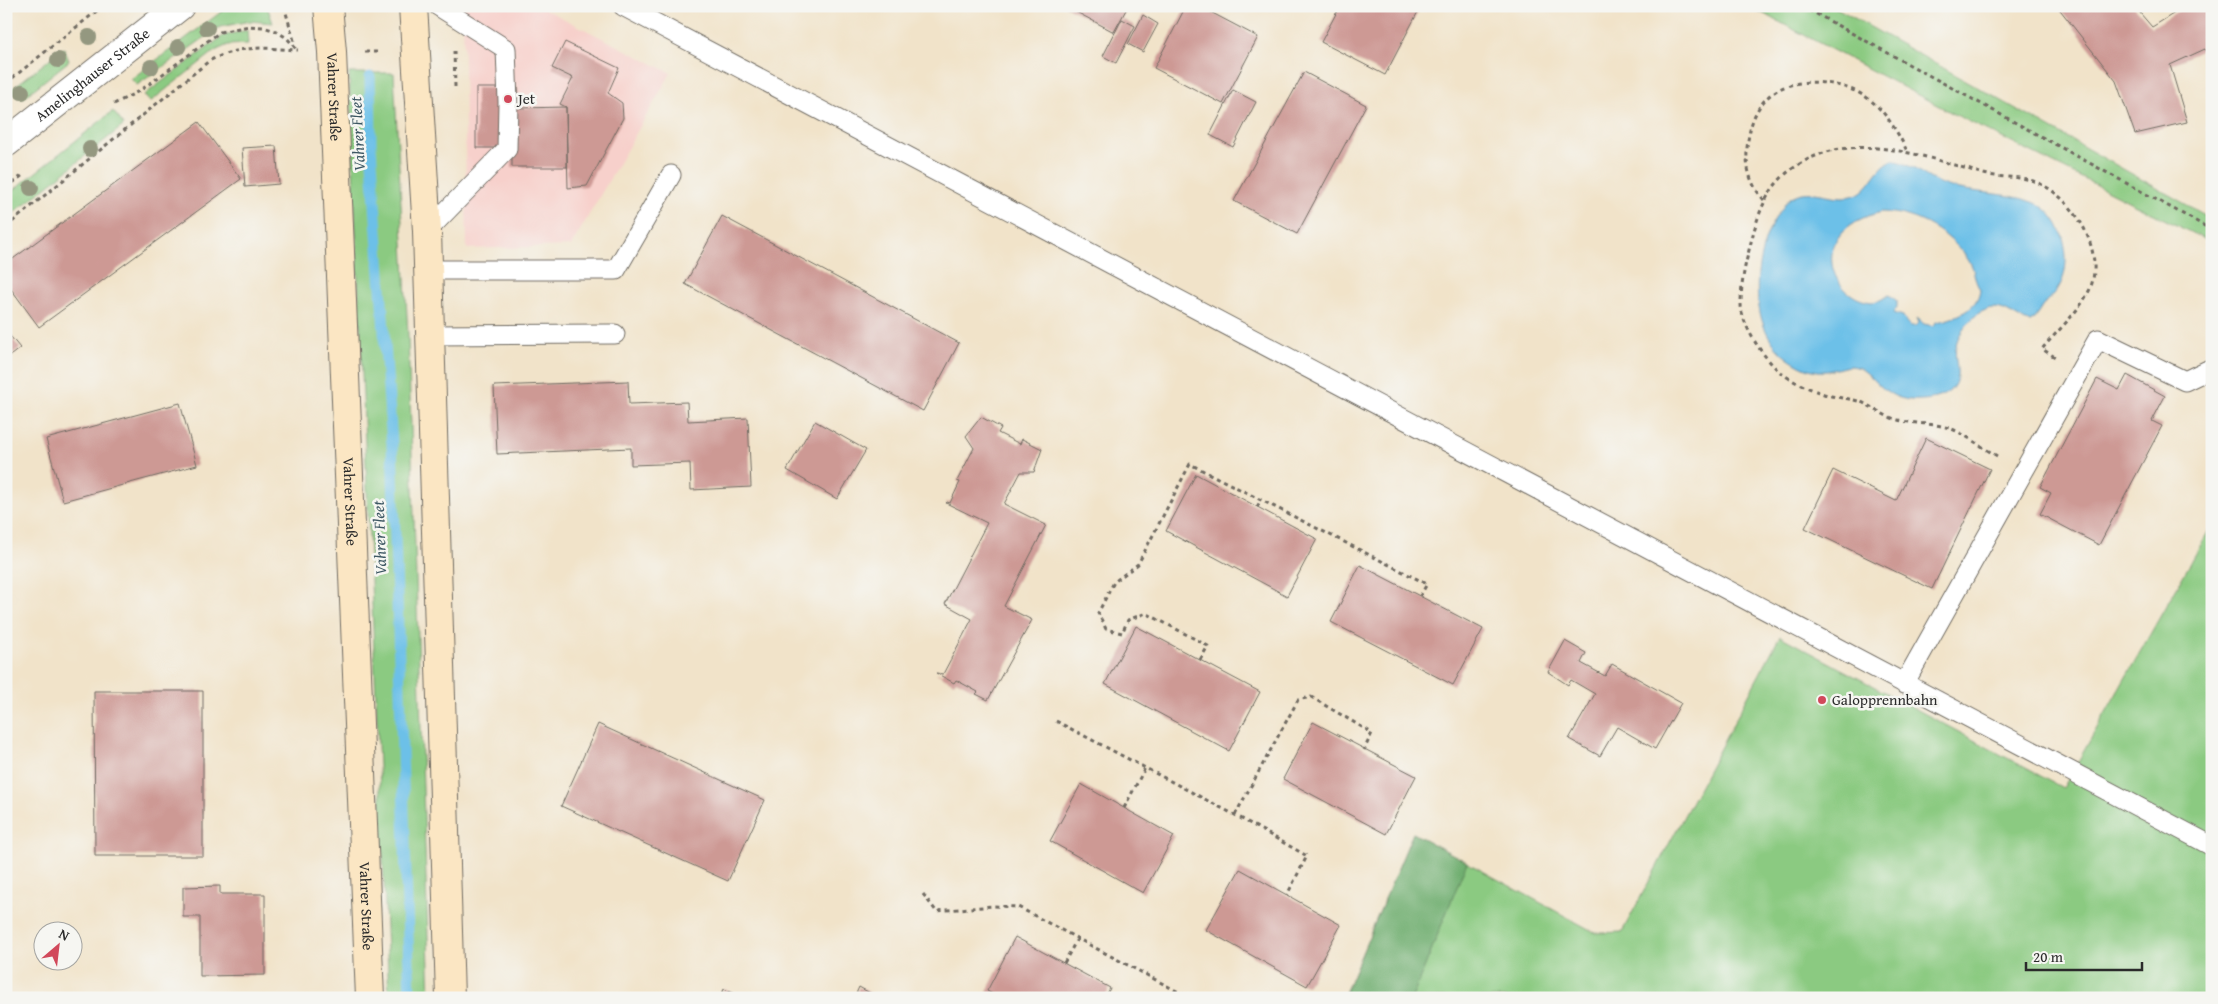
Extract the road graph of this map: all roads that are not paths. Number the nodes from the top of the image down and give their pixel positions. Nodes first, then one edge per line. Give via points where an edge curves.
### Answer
1 (180, 6) edge
2 (328, 6) edge
3 (413, 6) edge
4 (438, 6) edge
5 (623, 6) edge
6 (6, 143) edge
7 (671, 175) dead end
8 (427, 231) junction
9 (428, 270) junction
10 (615, 334) dead end
11 (430, 335) junction
12 (2212, 368) edge
13 (1904, 684) junction
14 (2212, 846) edge
15 (370, 998) edge
16 (450, 998) edge

1 - 6 street, Amelinghauser Straße
2 - 15 main road, Vahrer Straße
3 - 8 main road
4 - 8 lane via 506,49 507,149
5 - 13 lane
7 - 9 lane via 616,270
8 - 9 main road
9 - 11 main road
10 - 11 lane
11 - 16 main road
12 - 13 lane via 2185,380 2098,339
13 - 14 lane

